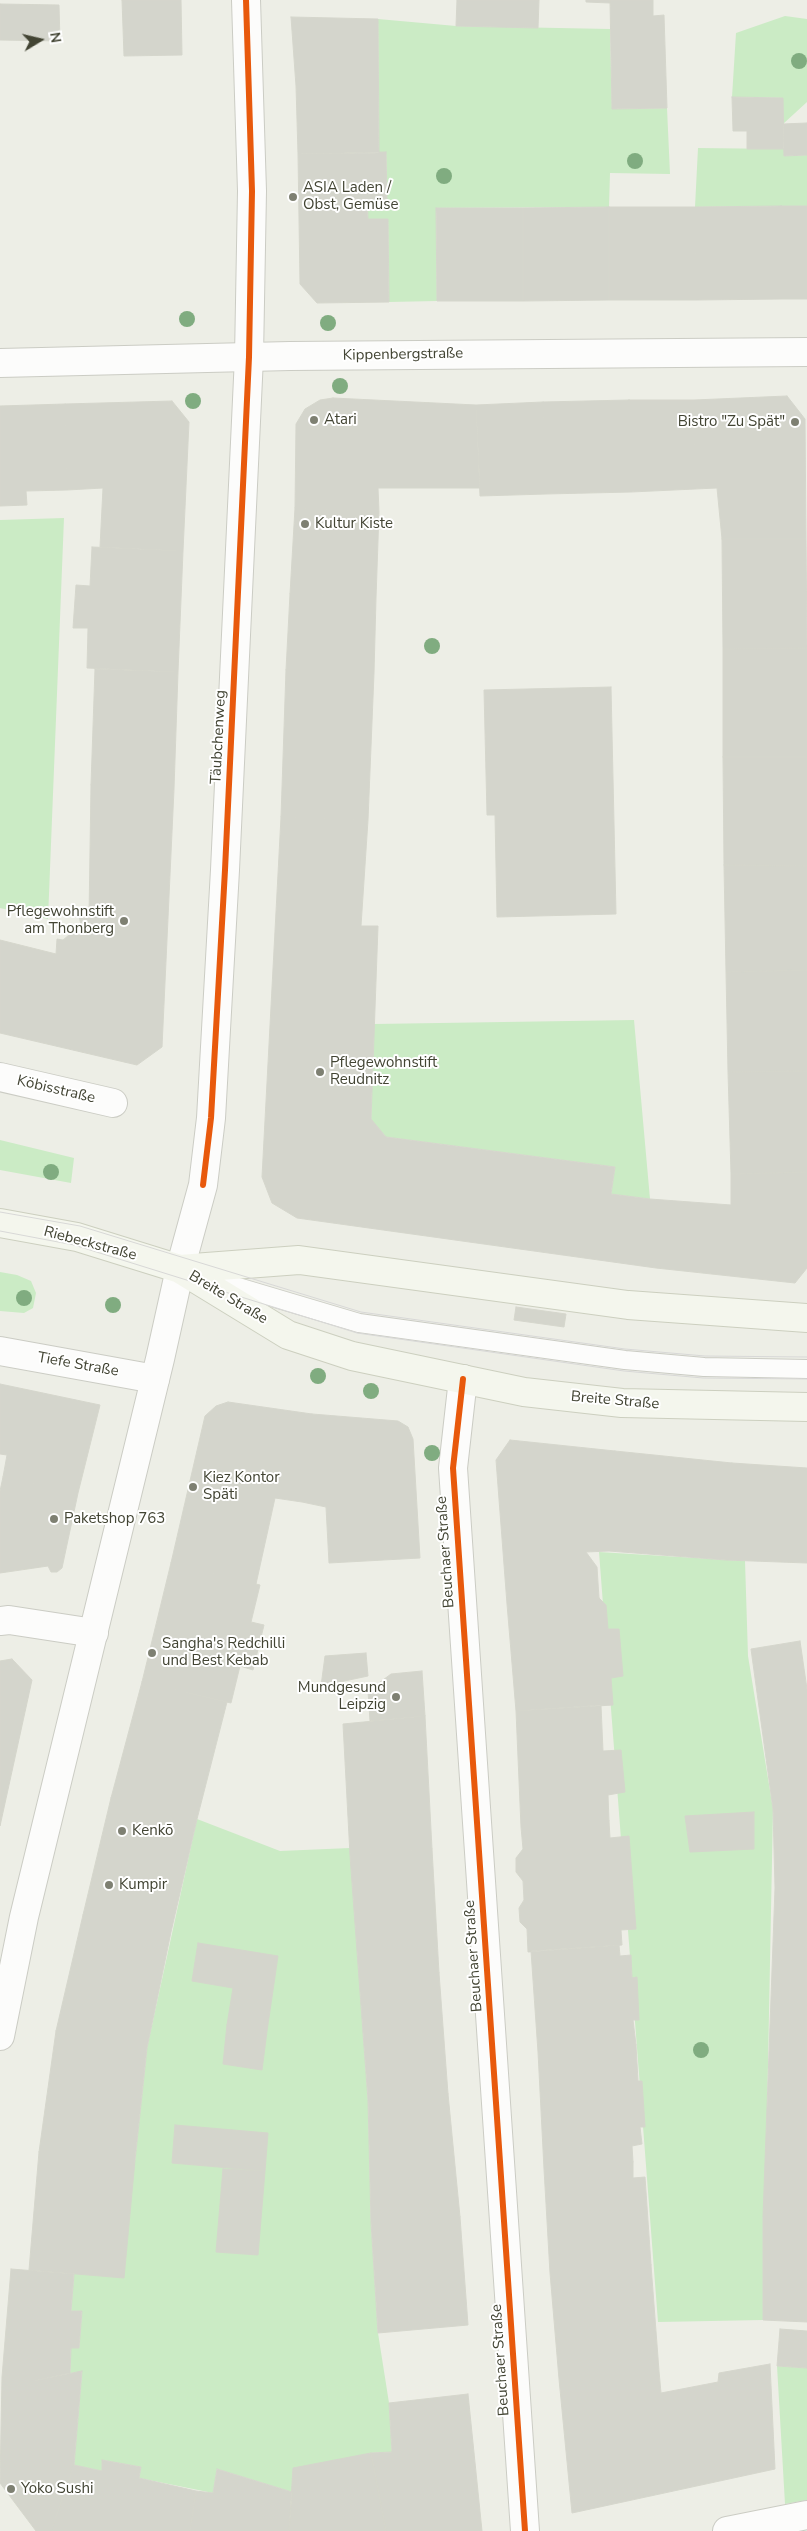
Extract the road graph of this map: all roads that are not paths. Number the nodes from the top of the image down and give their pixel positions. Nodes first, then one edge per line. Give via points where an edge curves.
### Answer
1 (246, 0) edge
2 (807, 352) edge
3 (249, 357) junction
4 (0, 362) edge
5 (0, 1078) edge
6 (112, 1103) dead end
7 (0, 1223) edge
8 (180, 1269) junction
9 (807, 1318) edge
10 (0, 1351) edge
11 (807, 1369) edge
12 (156, 1379) junction
13 (463, 1379) junction
14 (807, 1407) edge
15 (0, 1621) edge
16 (94, 1633) junction
17 (0, 2036) edge
18 (807, 2516) edge
19 (525, 2531) edge
20 (727, 2531) edge

1 - 3 street, Täubchenweg via 252,191
2 - 3 street, Kippenbergstraße
3 - 4 street, Kippenbergstraße
3 - 8 street, Täubchenweg via 211,1118 204,1184
5 - 6 street, Köbisstraße
7 - 8 main road, Riebeckstraße via 76,1237
8 - 9 main road, Breite Straße via 299,1260 628,1305
8 - 11 lane via 359,1324 625,1360 704,1367
8 - 12 street, Täubchenweg
8 - 13 main road, Breite Straße via 288,1335 352,1356
10 - 12 street, Tiefe Straße
12 - 16 street, Täubchenweg
13 - 14 main road, Breite Straße via 524,1392 622,1403
13 - 19 street, Beuchaer Straße via 453,1468
15 - 16 street
16 - 17 street, Täubchenweg via 24,1917
18 - 20 street

